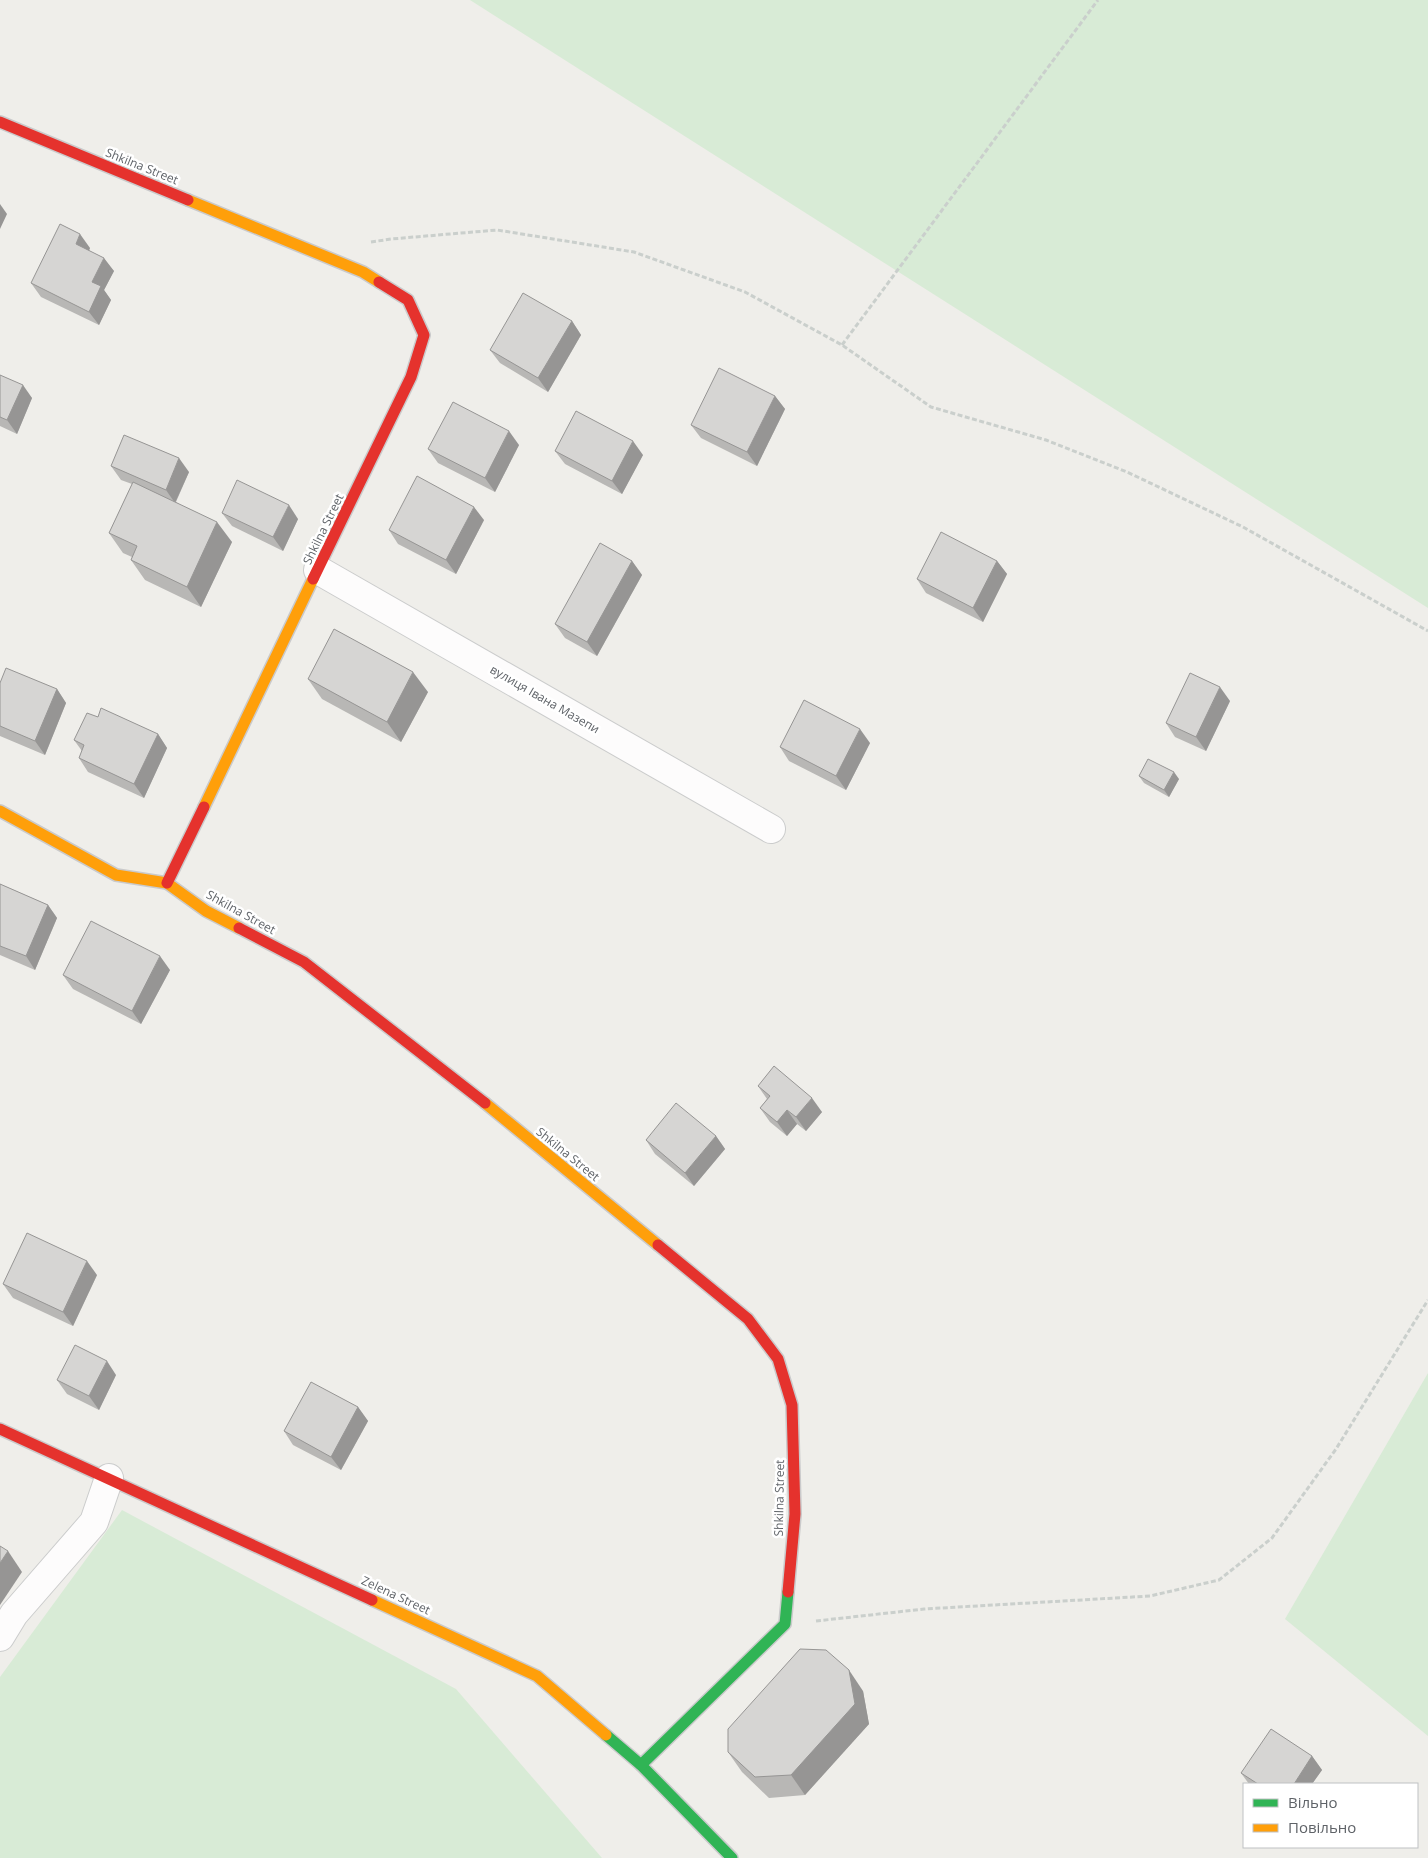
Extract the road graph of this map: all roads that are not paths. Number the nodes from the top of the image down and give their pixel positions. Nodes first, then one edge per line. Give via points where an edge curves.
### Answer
1 (0, 122) edge
2 (318, 570) junction
3 (0, 811) edge
4 (771, 829) dead end
5 (167, 883) junction
6 (0, 1430) edge
7 (109, 1478) junction
8 (0, 1637) edge
9 (641, 1765) junction
10 (732, 1858) edge

1 - 2 street, Shkilna Street via 363,272 408,300 424,335 411,377
2 - 4 street, вулиця Івана Мазепи
2 - 5 street, Shkilna Street
3 - 5 street via 116,875
5 - 9 street, Shkilna Street via 206,911 304,962 463,1085 748,1319 778,1359 792,1405 795,1514 785,1624
6 - 7 street, Zelena Street
7 - 8 street via 94,1522 14,1614
7 - 9 street, Zelena Street via 538,1676
9 - 10 street, Zelena Street

